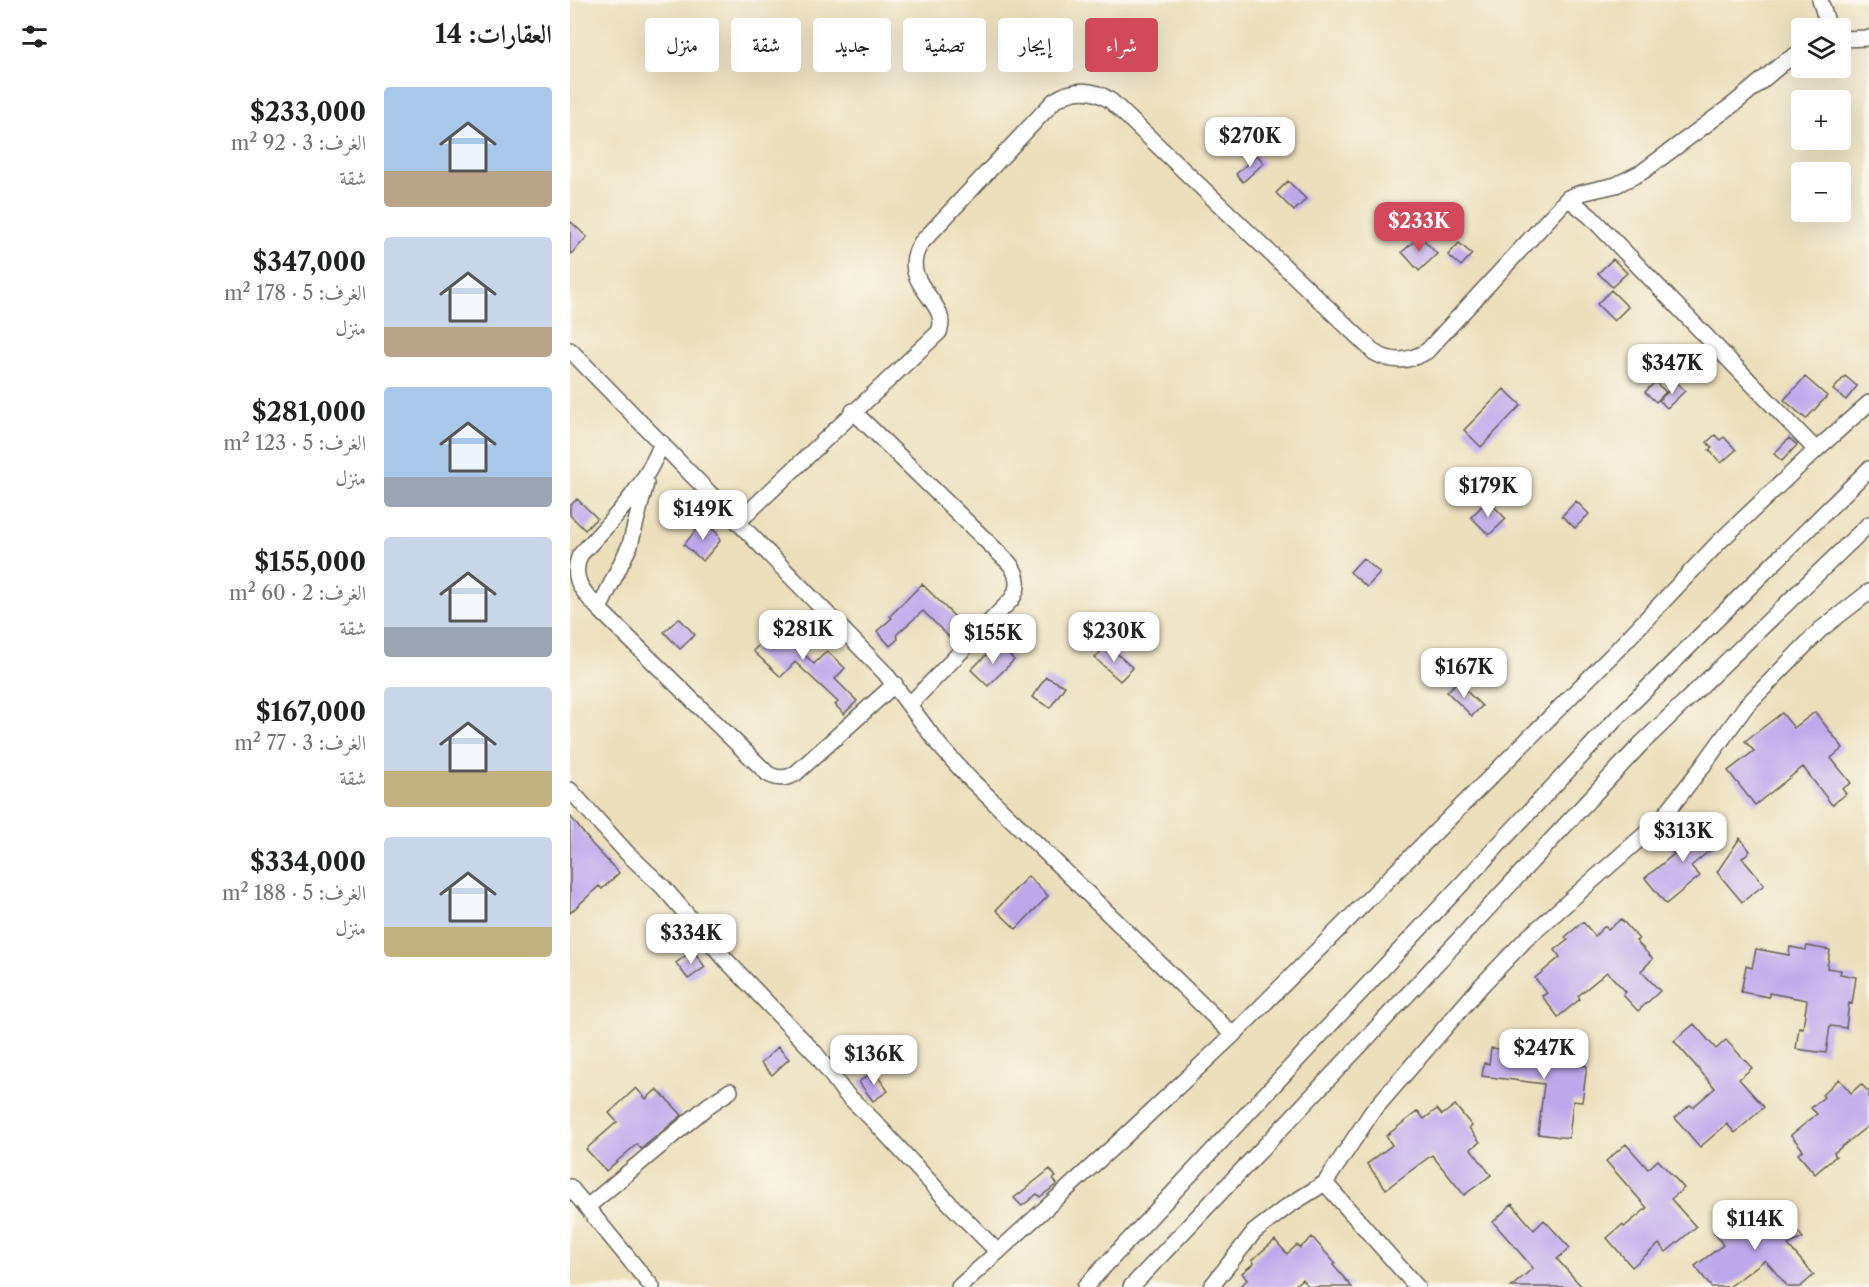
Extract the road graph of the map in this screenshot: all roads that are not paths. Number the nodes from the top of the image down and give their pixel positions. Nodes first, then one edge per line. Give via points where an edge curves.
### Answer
1 (1820, 0) edge
2 (1826, 18) edge
3 (1869, 38) edge
4 (1851, 39) edge
5 (1791, 58) edge
6 (1568, 198) junction
7 (570, 350) edge
8 (1869, 403) edge
9 (853, 411) junction
10 (662, 443) junction
11 (1816, 450) junction
12 (1869, 469) edge
13 (647, 476) junction
14 (738, 522) junction
15 (1869, 524) edge
16 (1869, 592) edge
17 (599, 609) junction
18 (895, 684) junction
19 (910, 704) junction
20 (570, 790) edge
21 (1233, 1035) junction
22 (730, 1091) dead end
23 (1325, 1183) junction
24 (570, 1187) edge
25 (587, 1208) junction
26 (999, 1252) junction
27 (652, 1287) edge
28 (959, 1287) edge
29 (1085, 1287) edge
30 (1131, 1287) edge
31 (1211, 1287) edge
32 (1417, 1287) edge

1 - 2 street
3 - 4 street
5 - 6 street via 1642,172 1616,185
6 - 9 street via 1426,351 1412,359 1389,359 1375,352 1111,101 1095,92 1068,93 1054,101 921,243 914,260 916,278 938,313 941,327
6 - 11 street via 1591,217
7 - 10 street
8 - 11 street
9 - 14 street
9 - 19 street via 1010,563 1018,579 1011,600
10 - 13 street
10 - 14 street
11 - 21 street via 1719,542 1616,651
12 - 29 street via 1617,718
13 - 17 street via 630,545
13 - 17 street via 577,561 578,583
14 - 18 street
15 - 30 street via 1640,745
16 - 23 street via 1820,630 1746,706 1660,821 1526,939 1480,987 1372,1112
17 - 18 street via 768,774 777,778 795,774
18 - 19 street
19 - 21 street via 960,769
20 - 26 street via 816,1054 844,1092
21 - 26 street
22 - 25 street
23 - 31 street via 1254,1232
23 - 32 street
24 - 25 street
25 - 27 street
26 - 28 street

